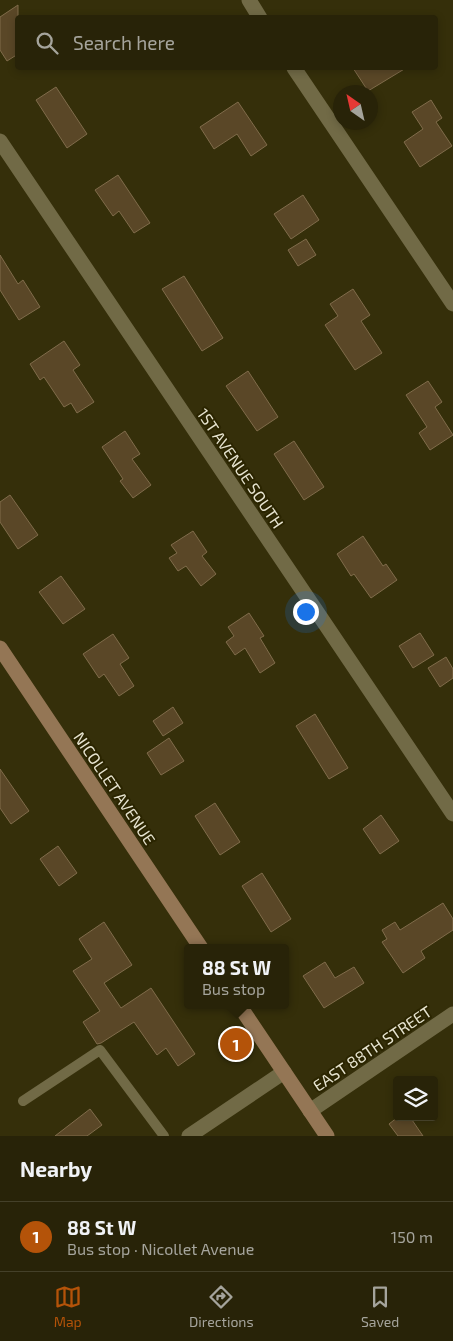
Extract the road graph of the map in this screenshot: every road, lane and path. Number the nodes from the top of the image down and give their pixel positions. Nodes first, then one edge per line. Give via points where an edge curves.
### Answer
1 (248, 0) edge
2 (258, 15) edge
3 (295, 70) edge
4 (0, 141) edge
5 (453, 304) edge
6 (0, 648) edge
7 (453, 814) edge
8 (198, 944) edge
9 (242, 1009) edge
10 (453, 1014) edge
11 (284, 1072) junction
12 (24, 1101) dead end
13 (310, 1111) junction
14 (164, 1136) edge
15 (189, 1136) edge
16 (327, 1136) edge

1 - 2 street
3 - 5 street
4 - 7 street, 1ST AVENUE SOUTH
6 - 8 main road, NICOLLET AVENUE
9 - 11 main road
10 - 13 street, EAST 88TH STREET
11 - 13 main road
11 - 15 street
12 - 14 lane via 100,1050
13 - 16 main road

